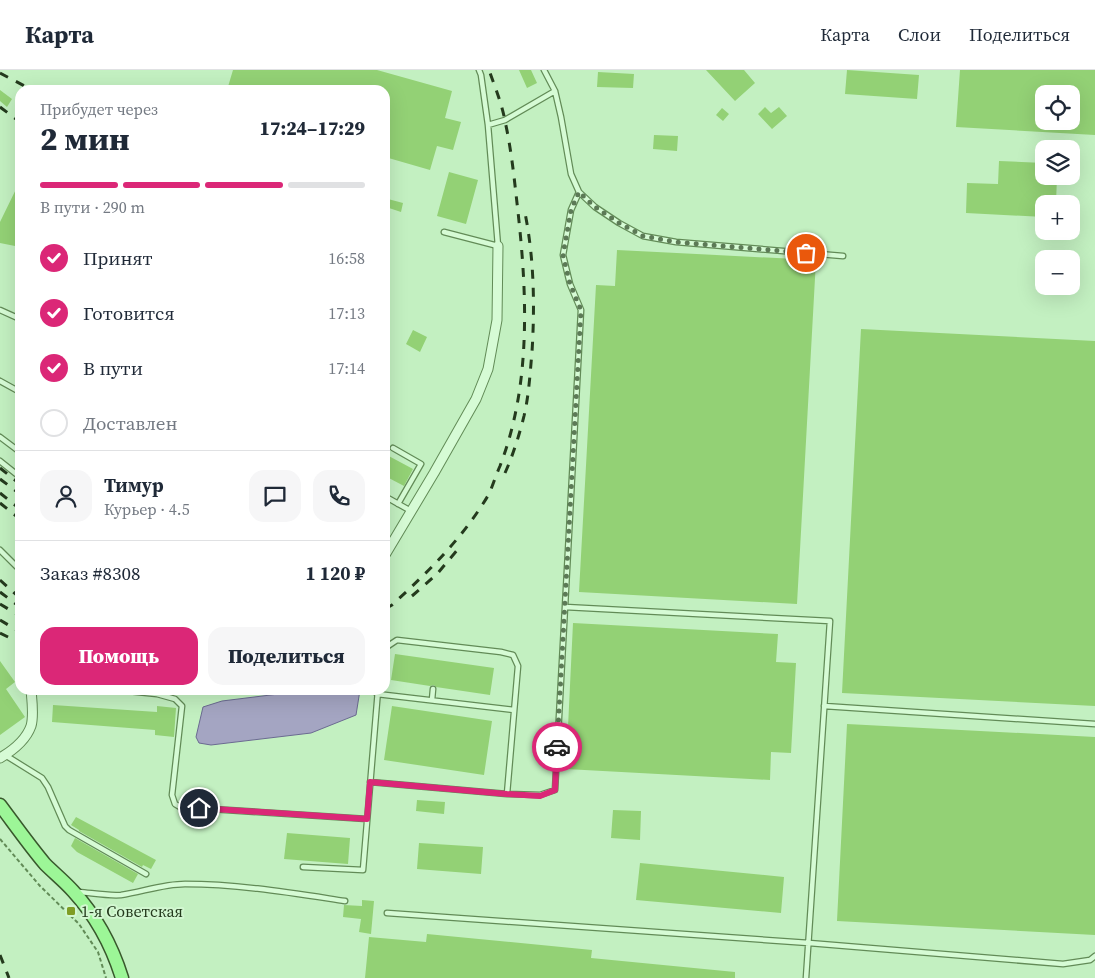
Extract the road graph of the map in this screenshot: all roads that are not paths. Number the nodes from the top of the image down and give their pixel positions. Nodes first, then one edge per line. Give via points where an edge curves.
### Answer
1 (479, 70) edge
2 (544, 70) edge
3 (555, 91) junction
4 (488, 125) junction
5 (579, 192) junction
6 (444, 232) dead end
7 (498, 246) junction
8 (843, 256) dead end
9 (0, 310) edge
10 (15, 317) edge
11 (0, 381) edge
12 (15, 389) edge
13 (0, 437) edge
14 (15, 448) edge
15 (393, 448) dead end
16 (0, 461) edge
17 (15, 473) edge
18 (390, 499) edge
19 (398, 504) junction
20 (411, 511) junction
21 (390, 547) edge
22 (0, 550) edge
23 (15, 565) edge
24 (565, 607) junction
25 (390, 645) edge
26 (433, 689) dead end
27 (390, 694) edge
28 (31, 695) edge
29 (161, 695) edge
30 (377, 695) edge
31 (432, 700) junction
32 (824, 706) junction
33 (514, 710) junction
34 (1095, 724) edge
35 (2, 756) edge
36 (370, 782) junction
37 (507, 794) junction
38 (0, 805) edge
39 (367, 819) junction
40 (303, 867) dead end
41 (146, 874) dead end
42 (74, 892) junction
43 (345, 901) dead end
44 (387, 913) dead end
45 (808, 943) junction
46 (1095, 956) edge
47 (122, 978) edge
48 (806, 978) edge

1 - 4 lane
2 - 3 lane
3 - 4 lane via 505,120
3 - 5 lane via 571,174
4 - 7 lane
5 - 8 lane via 595,207 643,236 676,242
5 - 24 lane via 571,210 563,255 581,310
6 - 7 lane
7 - 20 street via 497,320 488,369 476,399
9 - 10 lane
11 - 12 lane
13 - 14 lane
15 - 19 lane via 421,464
16 - 17 lane
18 - 19 lane
19 - 20 lane
20 - 21 street
22 - 23 lane
24 - 32 lane via 830,621
24 - 37 lane via 555,790 540,796
25 - 33 lane via 397,640 512,655 518,666
26 - 31 lane
27 - 31 lane
28 - 35 street via 30,727 18,745
29 - 39 lane via 175,699 182,706 172,795 175,804 180,807
30 - 36 lane
31 - 33 lane
32 - 34 lane
32 - 45 lane
33 - 37 lane
35 - 41 lane via 42,778 69,830
36 - 37 lane
36 - 39 lane
38 - 42 main road via 47,865
39 - 40 lane via 362,870
42 - 43 lane via 119,895 183,884 225,885
42 - 47 main road via 101,928
44 - 45 lane
45 - 46 lane via 1063,964 1090,960
45 - 48 lane

